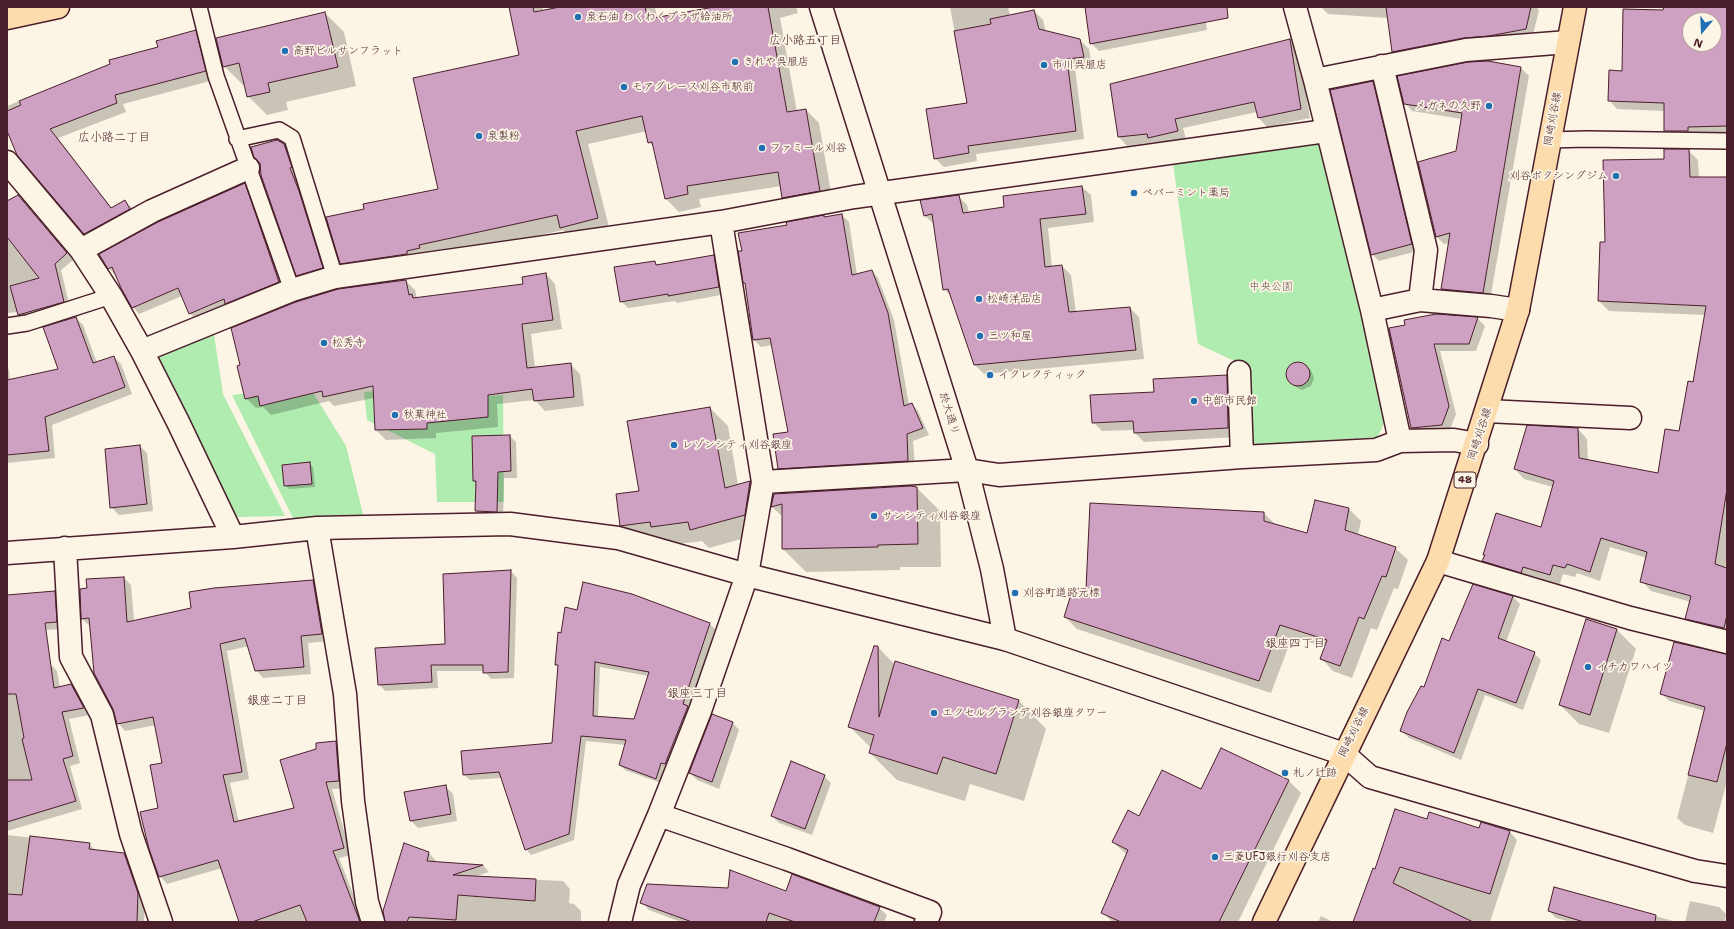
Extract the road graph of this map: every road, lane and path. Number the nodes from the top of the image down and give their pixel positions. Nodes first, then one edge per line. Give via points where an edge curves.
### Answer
1 (58, 7) edge
2 (199, 7) edge
3 (821, 7) edge
4 (1295, 7) edge
5 (1575, 7) edge
6 (7, 18) edge
7 (1568, 42) junction
8 (1382, 66) junction
9 (1315, 80) junction
10 (1326, 131) junction
11 (237, 139) junction
12 (1549, 140) junction
13 (1727, 141) edge
14 (7, 162) edge
15 (248, 168) junction
16 (879, 193) junction
17 (721, 222) junction
18 (81, 250) junction
19 (335, 277) junction
20 (292, 290) junction
21 (111, 296) junction
22 (1420, 300) junction
23 (1372, 310) junction
24 (1518, 310) junction
25 (7, 326) edge
26 (142, 351) junction
27 (1239, 372) dead end
28 (1487, 411) junction
29 (1630, 418) dead end
30 (1400, 441) junction
31 (1477, 444) junction
32 (1242, 457) junction
33 (967, 470) junction
34 (763, 482) junction
35 (317, 528) junction
36 (233, 537) junction
37 (65, 548) junction
38 (7, 553) edge
39 (1438, 561) junction
40 (747, 575) junction
41 (1005, 639) junction
42 (1727, 642) edge
43 (1344, 754) junction
44 (659, 815) junction
45 (1727, 876) edge
46 (161, 922) edge
47 (373, 922) edge
48 (620, 922) edge
49 (926, 922) edge
50 (1264, 922) edge

1 - 6 main road
2 - 11 lane via 216,76
3 - 16 street, 於大通り
4 - 9 street
5 - 7 main road, 岡崎刈谷線 / 48
7 - 8 street via 1466,50
7 - 12 main road, 岡崎刈谷線 / 48
8 - 9 street
8 - 22 street via 1426,250
9 - 10 street
10 - 16 street
10 - 23 street
11 - 15 lane
11 - 19 lane via 279,130 292,138
12 - 13 lane
12 - 24 main road, 岡崎刈谷線 / 48
14 - 18 street
15 - 18 street via 152,211
15 - 20 lane
16 - 17 street
16 - 33 street, 於大通り
17 - 19 street
17 - 34 street
18 - 21 street
19 - 20 street
20 - 26 street
21 - 25 lane via 27,323
21 - 26 street
22 - 23 street
22 - 24 street
23 - 30 street
24 - 28 main road, 岡崎刈谷線 / 48
26 - 36 street
27 - 32 street
28 - 29 street
28 - 31 main road, 岡崎刈谷線 / 48
30 - 31 street via 1454,440
30 - 32 street via 1376,450
31 - 39 main road, 岡崎刈谷線 / 48
32 - 33 street via 999,475
33 - 34 street
33 - 41 street, 於大通り via 992,569
34 - 40 street
35 - 36 street
35 - 40 street via 510,524 618,538
35 - 47 street via 345,694 353,801 367,902
36 - 37 street
37 - 38 street
37 - 46 street via 71,657 102,715 131,834
39 - 42 street via 1630,618
39 - 43 main road, 岡崎刈谷線 / 48
40 - 41 street
40 - 44 street via 700,711
41 - 43 street
43 - 45 street via 1370,777 1695,871
43 - 50 main road, 岡崎刈谷線 / 48
44 - 48 street via 629,885
44 - 49 street via 930,912

